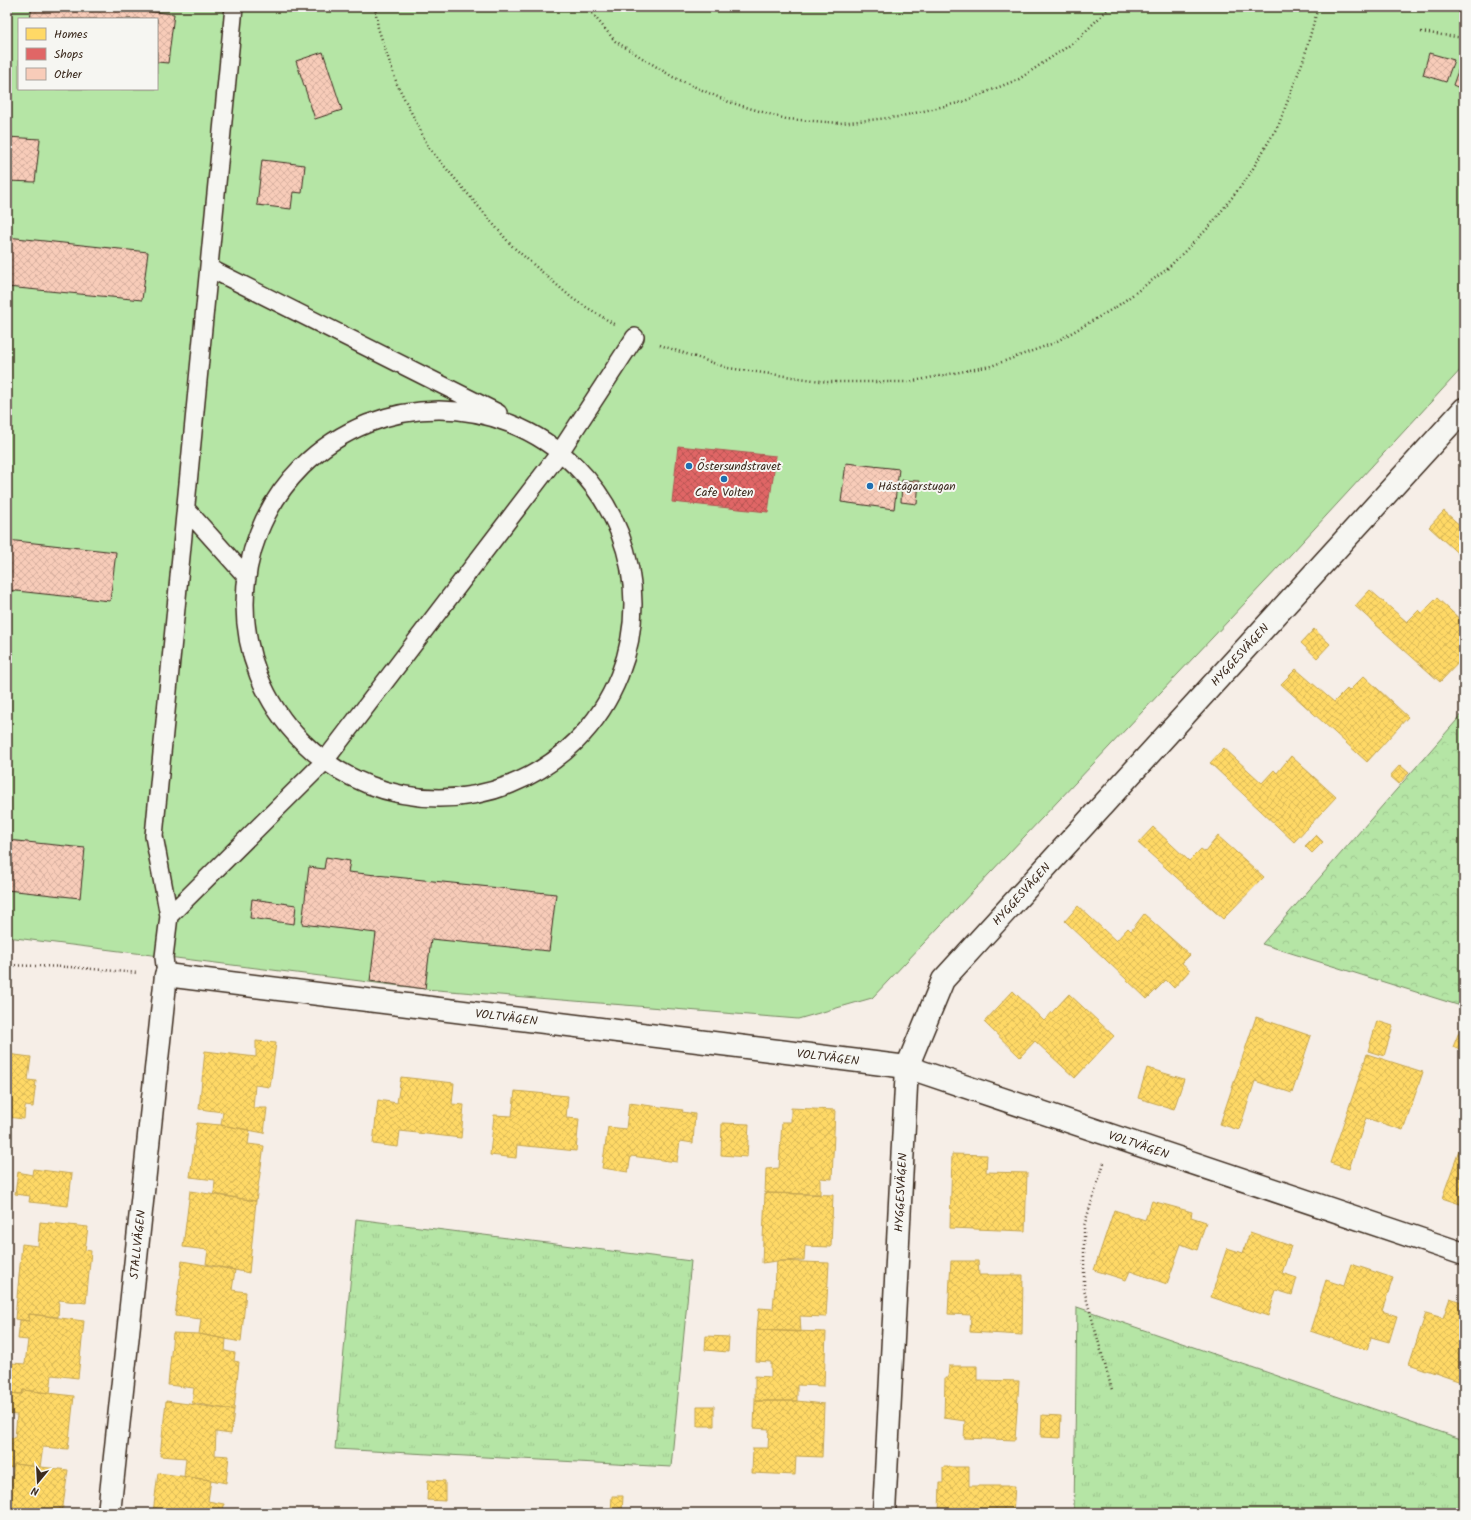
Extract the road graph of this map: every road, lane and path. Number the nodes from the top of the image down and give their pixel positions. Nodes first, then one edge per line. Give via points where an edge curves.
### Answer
1 (234, 7) edge
2 (374, 7) edge
3 (587, 7) edge
4 (1110, 7) edge
5 (1318, 7) edge
6 (1421, 32) dead end
7 (1464, 38) edge
8 (209, 268) junction
9 (635, 337) junction
10 (1464, 409) edge
11 (504, 416) junction
12 (558, 455) junction
13 (186, 509) junction
14 (245, 575) junction
15 (323, 763) junction
16 (169, 916) junction
17 (7, 965) edge
18 (166, 975) junction
19 (907, 1067) junction
20 (1113, 1136) junction
21 (1464, 1254) edge
22 (1112, 1390) dead end
23 (109, 1513) edge
24 (884, 1513) edge

1 - 8 lane
2 - 9 path via 396,84 429,148 511,245 573,299
3 - 4 path via 615,41 673,77 729,102 786,119 840,123 898,117 962,102 1019,79 1076,41
5 - 9 path via 1304,58 1279,124 1248,177 1209,227 1166,270 1116,307 1054,343 991,366 908,382 828,382 728,368
6 - 7 path
8 - 11 lane
8 - 13 lane
9 - 12 lane
10 - 19 street, HYGGESVÄGEN via 943,980
11 - 12 lane
11 - 14 lane via 430,411 365,421 308,457 266,510
12 - 15 lane
12 - 15 lane via 601,493 627,550 635,612 622,673 590,727 543,769 486,793 423,798 362,783
13 - 14 lane
13 - 16 lane via 154,836
14 - 15 lane via 246,640 268,700
15 - 16 lane
16 - 18 lane via 164,957
17 - 18 path
18 - 19 street, VOLTVÄGEN
18 - 23 street, STALLVÄGEN
19 - 20 street, VOLTVÄGEN
19 - 24 street, HYGGESVÄGEN
20 - 21 street, VOLTVÄGEN
20 - 22 path via 1084,1226 1084,1290

